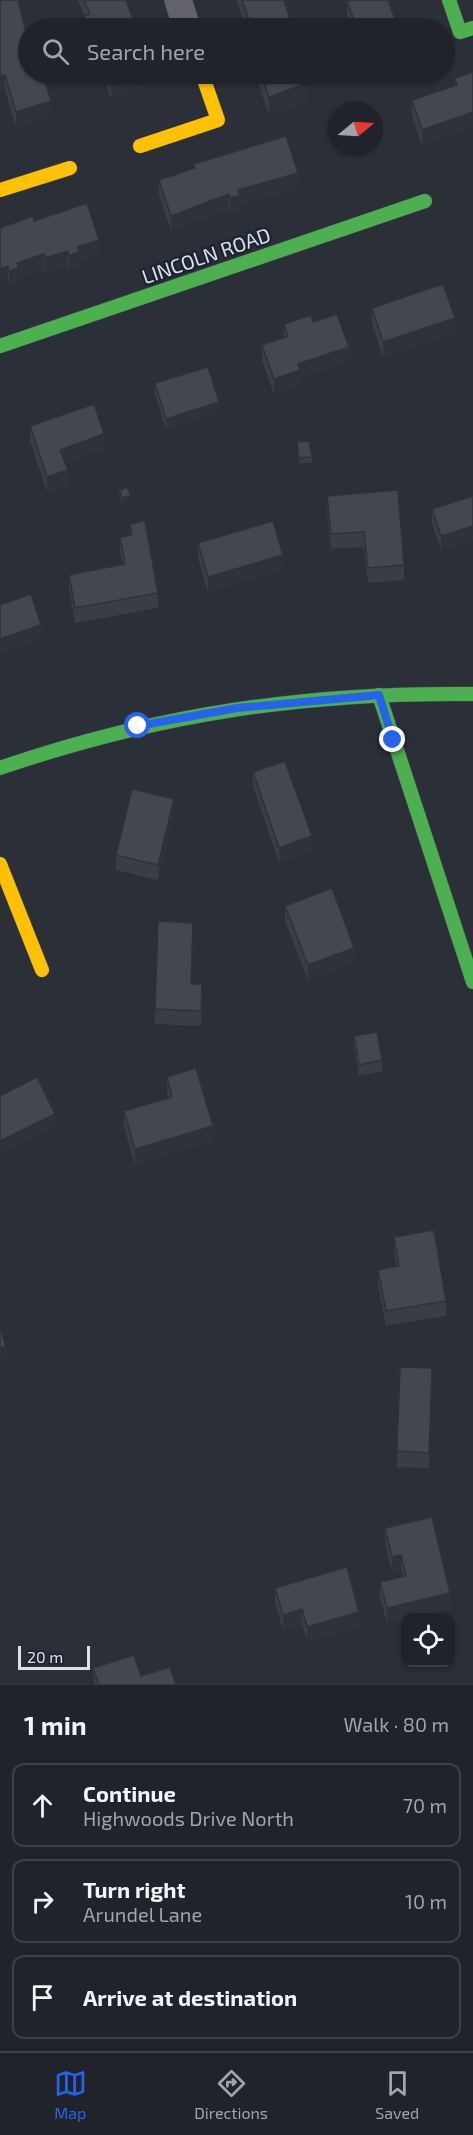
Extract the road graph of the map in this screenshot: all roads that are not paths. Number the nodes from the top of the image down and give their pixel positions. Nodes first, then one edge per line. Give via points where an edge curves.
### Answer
1 (178, 0) edge
2 (449, 0) edge
3 (184, 18) edge
4 (473, 28) edge
5 (205, 84) edge
6 (140, 146) dead end
7 (70, 168) dead end
8 (0, 190) edge
9 (425, 201) dead end
10 (0, 346) edge
11 (473, 694) edge
12 (379, 695) junction
13 (0, 768) edge
14 (0, 864) edge
15 (42, 970) dead end
16 (473, 982) edge

1 - 3 street
2 - 4 street via 460,32
5 - 6 street via 218,120
7 - 8 street
9 - 10 street, LINCOLN ROAD
11 - 12 street
12 - 13 street via 291,702 160,721 84,740
12 - 16 street
14 - 15 street

